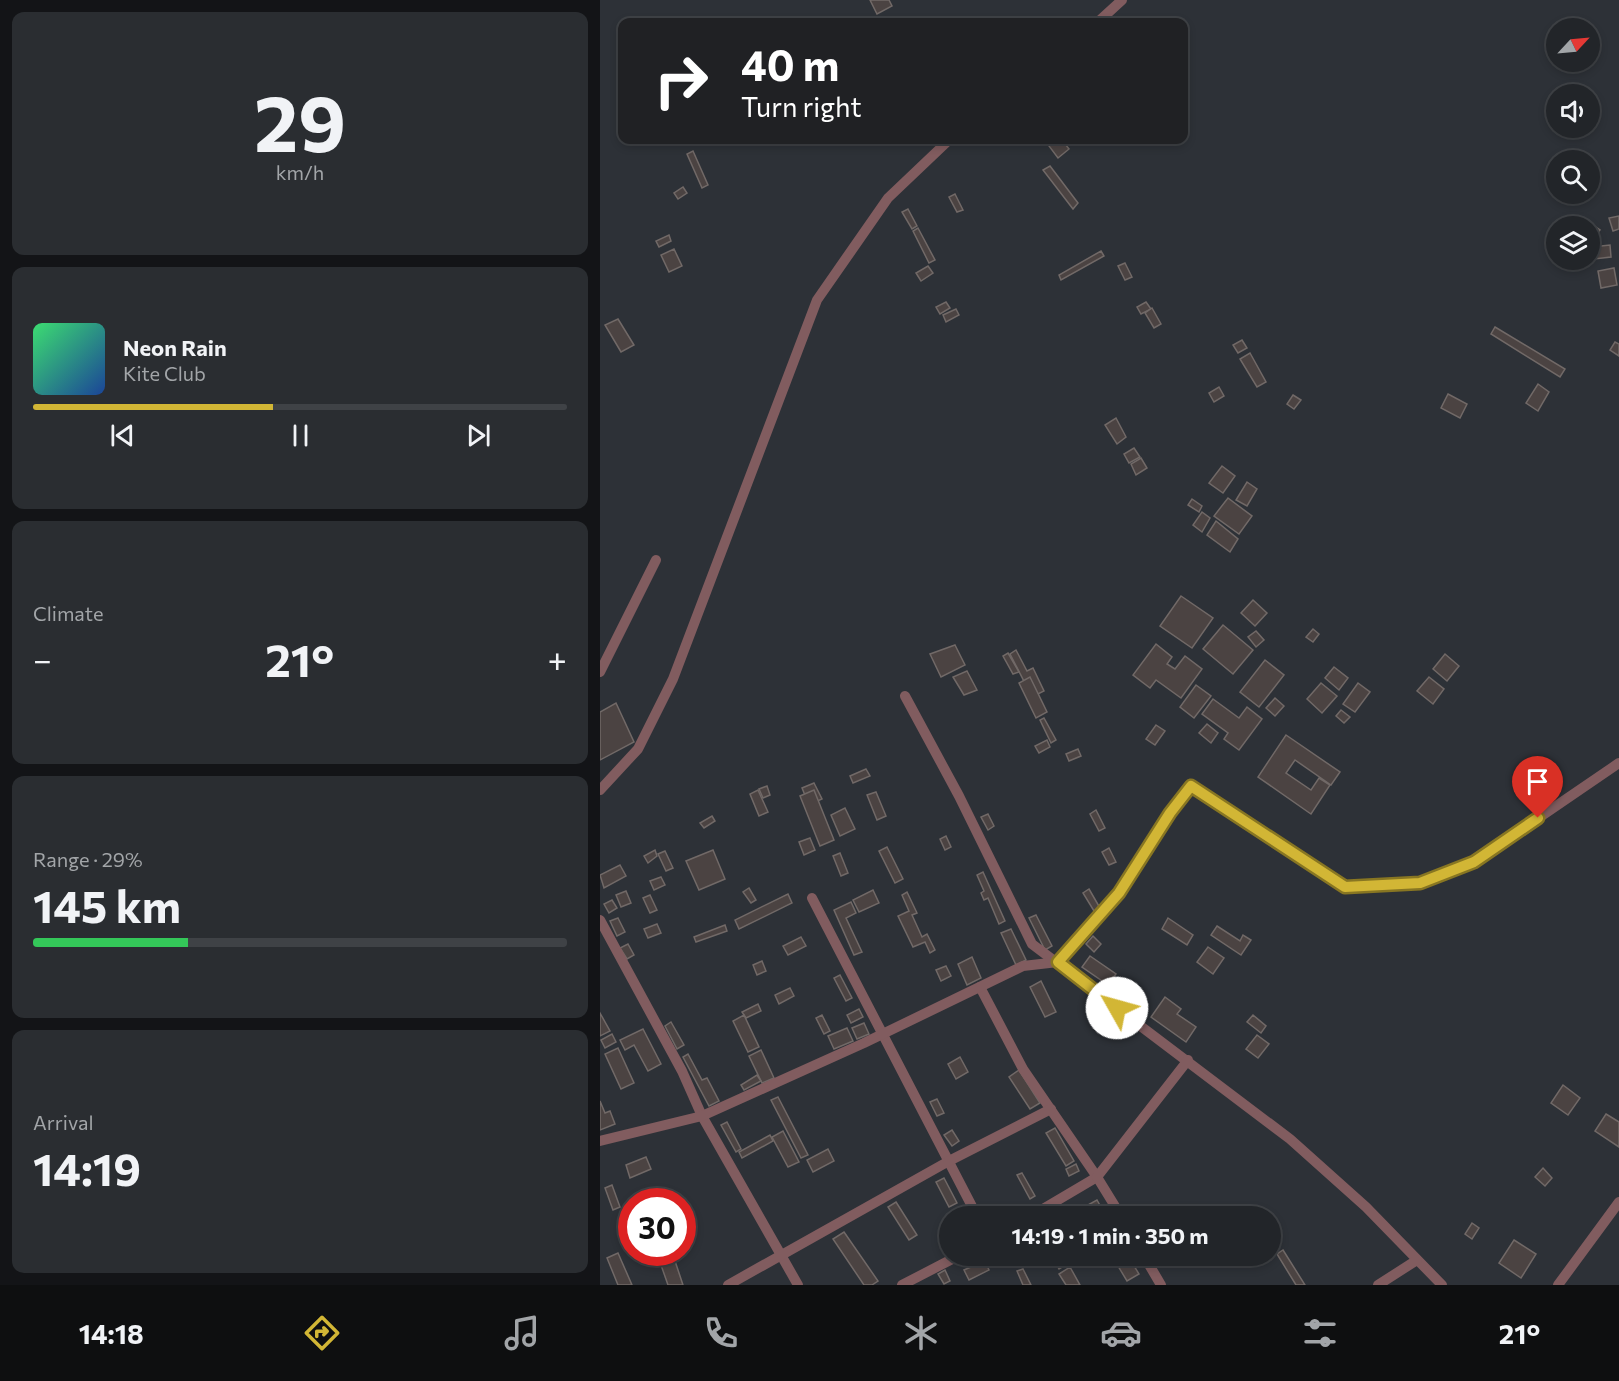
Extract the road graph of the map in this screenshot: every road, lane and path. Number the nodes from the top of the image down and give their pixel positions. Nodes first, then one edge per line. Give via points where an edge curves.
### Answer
1 (1122, 0) edge
2 (1102, 18) edge
3 (945, 144) edge
4 (656, 560) dead end
5 (600, 672) edge
6 (905, 696) dead end
7 (1619, 763) edge
8 (600, 790) edge
9 (812, 898) dead end
10 (600, 920) edge
11 (1058, 962) junction
12 (980, 987) junction
13 (883, 1034) junction
14 (1188, 1060) junction
15 (1051, 1109) junction
16 (702, 1116) junction
17 (600, 1141) edge
18 (949, 1161) junction
19 (1097, 1177) junction
20 (1619, 1202) edge
21 (972, 1206) edge
22 (1048, 1206) edge
23 (1115, 1206) edge
24 (781, 1254) junction
25 (1417, 1260) junction
26 (939, 1266) edge
27 (1150, 1266) edge
28 (728, 1285) edge
29 (798, 1285) edge
30 (902, 1285) edge
31 (1161, 1285) edge
32 (1378, 1285) edge
33 (1442, 1285) edge
34 (1558, 1285) edge

1 - 2 street
3 - 8 street via 888,198 817,300 673,679 638,749
4 - 5 street
6 - 11 street via 1032,944
7 - 11 street via 1474,862 1420,883 1345,887 1191,786 1119,893
9 - 13 street
10 - 16 street via 682,1071
11 - 12 street via 1023,966
11 - 14 street
12 - 13 street
12 - 15 street via 1023,1069
13 - 16 street
13 - 18 street
14 - 19 street
14 - 25 street via 1290,1139
15 - 18 street
15 - 19 street
16 - 17 street
16 - 24 street
18 - 21 street
18 - 24 street
19 - 22 street
19 - 23 street
20 - 34 street
24 - 28 street
24 - 29 street
25 - 32 street
25 - 33 street
26 - 30 street
27 - 31 street

